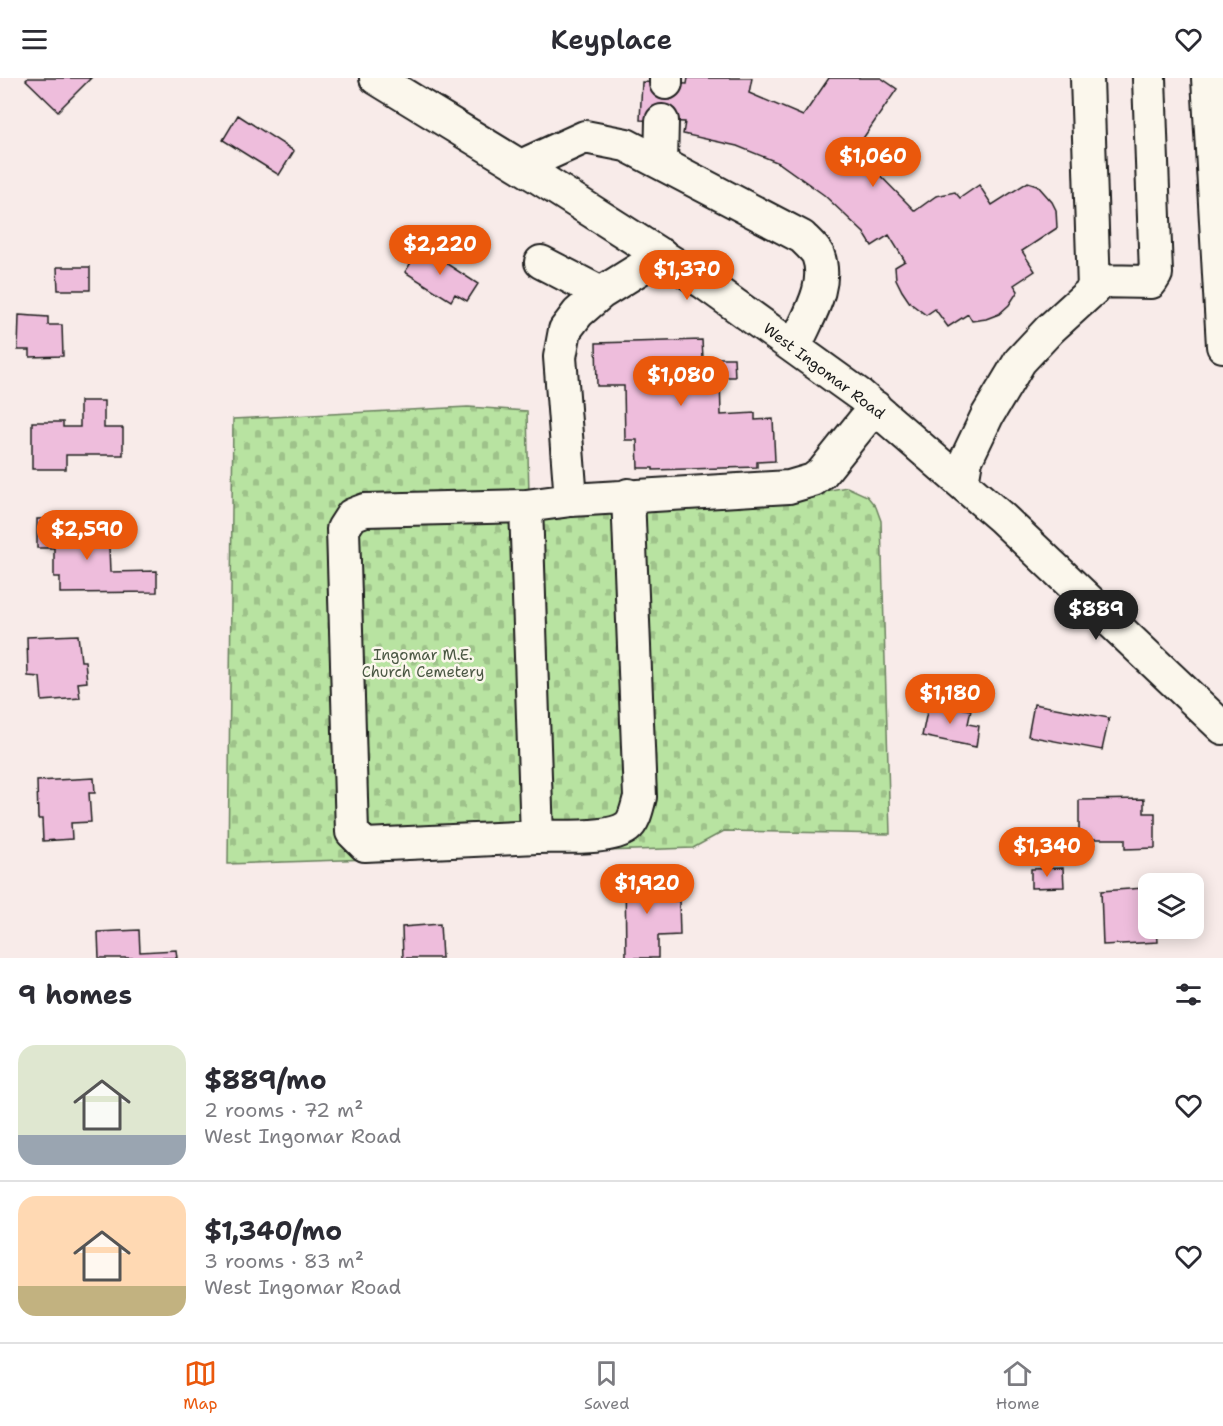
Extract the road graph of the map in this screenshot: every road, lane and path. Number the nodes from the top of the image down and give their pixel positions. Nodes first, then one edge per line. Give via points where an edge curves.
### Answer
1 (376, 78) edge
2 (1087, 78) edge
3 (1149, 78) edge
4 (1208, 78) edge
5 (663, 121) dead end
6 (662, 163) junction
7 (521, 166) junction
8 (662, 255) junction
9 (541, 262) dead end
10 (1094, 281) junction
11 (600, 293) junction
12 (1223, 346) edge
13 (795, 347) junction
14 (875, 407) junction
15 (962, 483) junction
16 (628, 495) junction
17 (571, 500) junction
18 (526, 506) junction
19 (1223, 728) edge
20 (537, 837) junction

1 - 7 street, West Ingomar Road
2 - 10 street
3 - 10 street via 1156,274 1150,282
4 - 12 street
5 - 6 street
6 - 7 street via 626,145 585,137
6 - 13 street via 802,237 818,254 821,282
7 - 8 street, West Ingomar Road
8 - 11 street
8 - 13 street, West Ingomar Road
9 - 11 street
10 - 15 street via 1094,289 1020,361 966,460
11 - 17 street via 565,330 560,357
13 - 14 street, West Ingomar Road
14 - 15 street, West Ingomar Road
14 - 16 street via 822,472 803,484
15 - 19 street, West Ingomar Road
16 - 17 street
16 - 20 street via 640,797 636,813 629,827 612,835
17 - 18 street
18 - 20 street
18 - 20 street via 365,510 352,515 343,529 352,832 365,845

